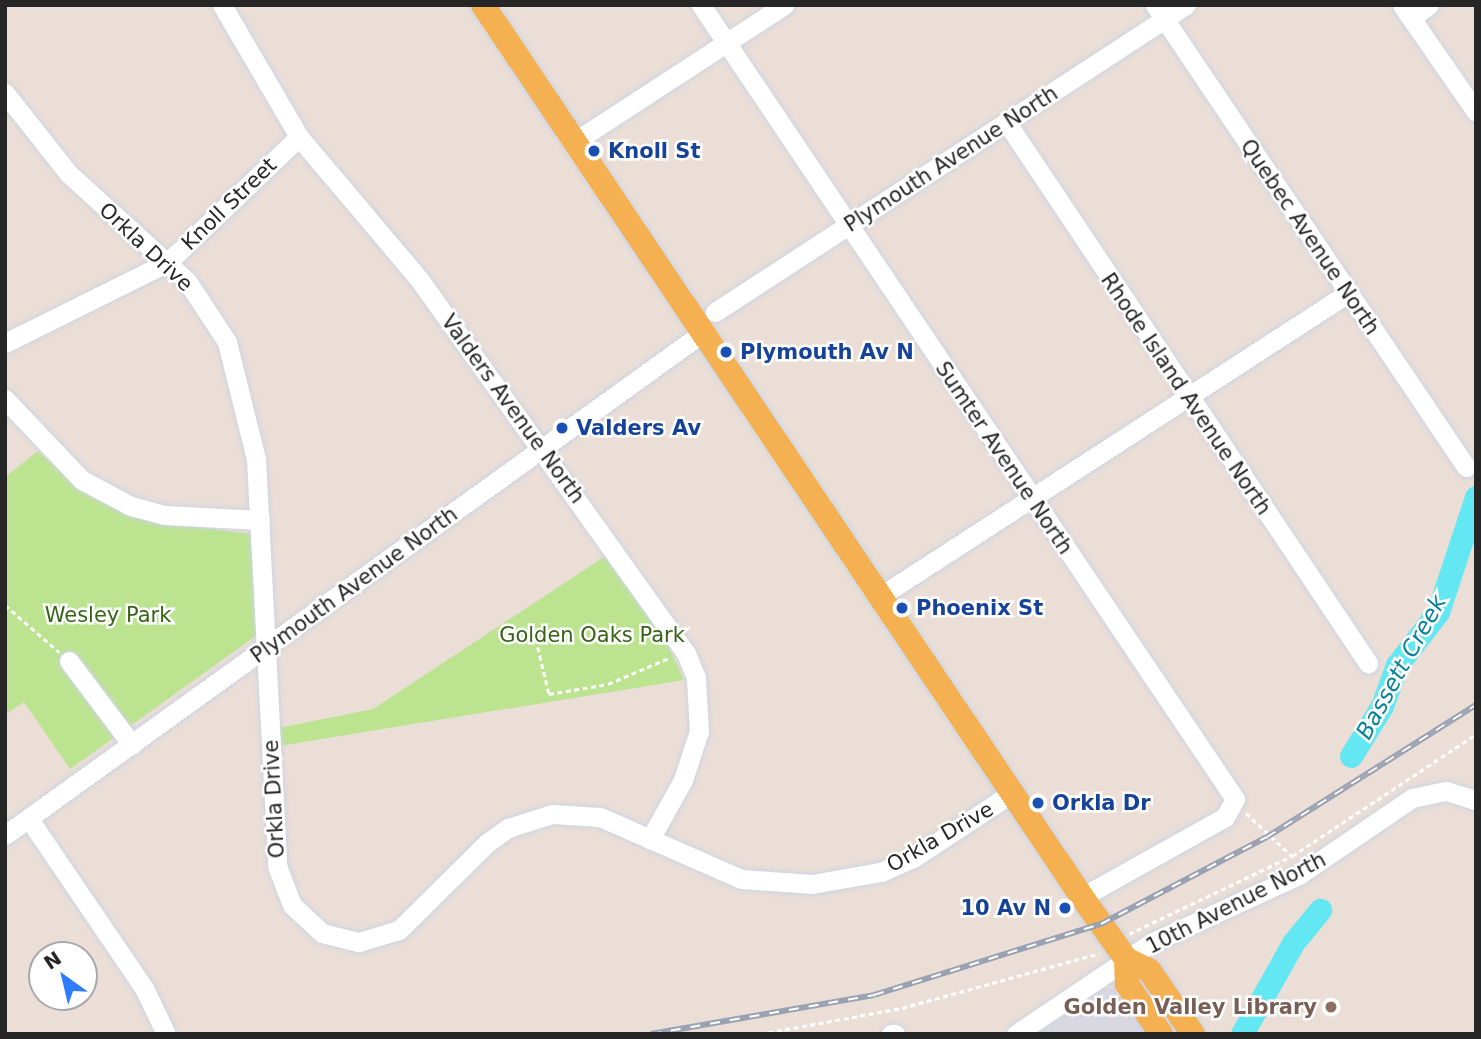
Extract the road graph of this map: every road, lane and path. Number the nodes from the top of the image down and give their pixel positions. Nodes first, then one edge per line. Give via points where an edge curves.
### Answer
1 (222, 5) edge
2 (483, 5) edge
3 (701, 5) edge
4 (784, 5) edge
5 (1186, 5) edge
6 (1429, 5) edge
7 (1160, 12) edge
8 (1406, 12) edge
9 (726, 42) junction
10 (5, 93) edge
11 (1476, 112) edge
12 (1007, 123) junction
13 (299, 137) junction
14 (574, 142) junction
15 (848, 225) junction
16 (168, 262) junction
17 (1348, 293) junction
18 (715, 312) dead end
19 (701, 334) junction
20 (5, 342) edge
21 (1187, 397) junction
22 (5, 399) edge
23 (543, 449) junction
24 (1466, 467) dead end
25 (1031, 499) junction
26 (260, 520) junction
27 (879, 597) junction
28 (5, 605) edge
29 (269, 646) junction
30 (538, 647) dead end
31 (686, 653) junction
32 (69, 661) joint
33 (1368, 663) dead end
34 (1476, 734) edge
35 (132, 745) junction
36 (1012, 793) junction
37 (1469, 796) edge
38 (1234, 806) junction
39 (29, 819) junction
40 (5, 835) edge
41 (650, 839) junction
42 (1292, 856) junction
43 (1082, 897) junction
44 (1121, 951) junction
45 (166, 1034) edge
46 (760, 1034) edge
47 (1016, 1034) edge
48 (1161, 1034) edge
49 (1193, 1034) edge

1 - 13 street, Valders Avenue North
2 - 14 main road
3 - 9 street, Sumter Avenue North
4 - 9 street
5 - 7 street, Plymouth Avenue North
6 - 8 street
7 - 12 street, Plymouth Avenue North
7 - 17 street, Quebec Avenue North
8 - 11 street
9 - 14 street
9 - 15 street, Sumter Avenue North
10 - 16 street, Orkla Drive via 69,174
12 - 15 street, Plymouth Avenue North
12 - 21 street, Rhode Island Avenue North
13 - 16 street, Knoll Street
13 - 23 street, Valders Avenue North via 402,258
14 - 19 main road
15 - 18 street, Plymouth Avenue North
15 - 25 street, Sumter Avenue North
16 - 20 street, Knoll Street
16 - 26 street, Orkla Drive via 207,306 242,383
17 - 21 street
17 - 24 street, Quebec Avenue North
19 - 23 street, Plymouth Avenue North
19 - 27 main road
21 - 25 street
21 - 33 street, Rhode Island Avenue North
22 - 26 street via 82,480 131,506 165,515
23 - 29 street, Plymouth Avenue North
23 - 31 street, Valders Avenue North
25 - 27 street
25 - 38 street, Sumter Avenue North
26 - 29 street, Orkla Drive
27 - 36 main road
28 - 32 path
29 - 35 street, Plymouth Avenue North
29 - 41 street, Orkla Drive via 277,866 292,905 322,933 359,942 399,930 487,844 527,820 576,813
30 - 31 path via 549,694 608,684
31 - 41 street, Valders Avenue North via 696,678 699,731 683,780
32 - 35 street
34 - 42 path
35 - 39 street, Plymouth Avenue North
36 - 41 street, Orkla Drive via 913,858 847,880 741,880
36 - 43 main road
37 - 44 street, 10th Avenue North via 1412,798 1299,875
38 - 42 path
38 - 43 street
39 - 40 street, Plymouth Avenue North
39 - 45 street via 144,988
42 - 44 path via 1180,905
43 - 44 main road
44 - 46 path via 902,1008
44 - 47 street, 10th Avenue North
44 - 48 main road via 1127,984
44 - 49 main road via 1149,970

